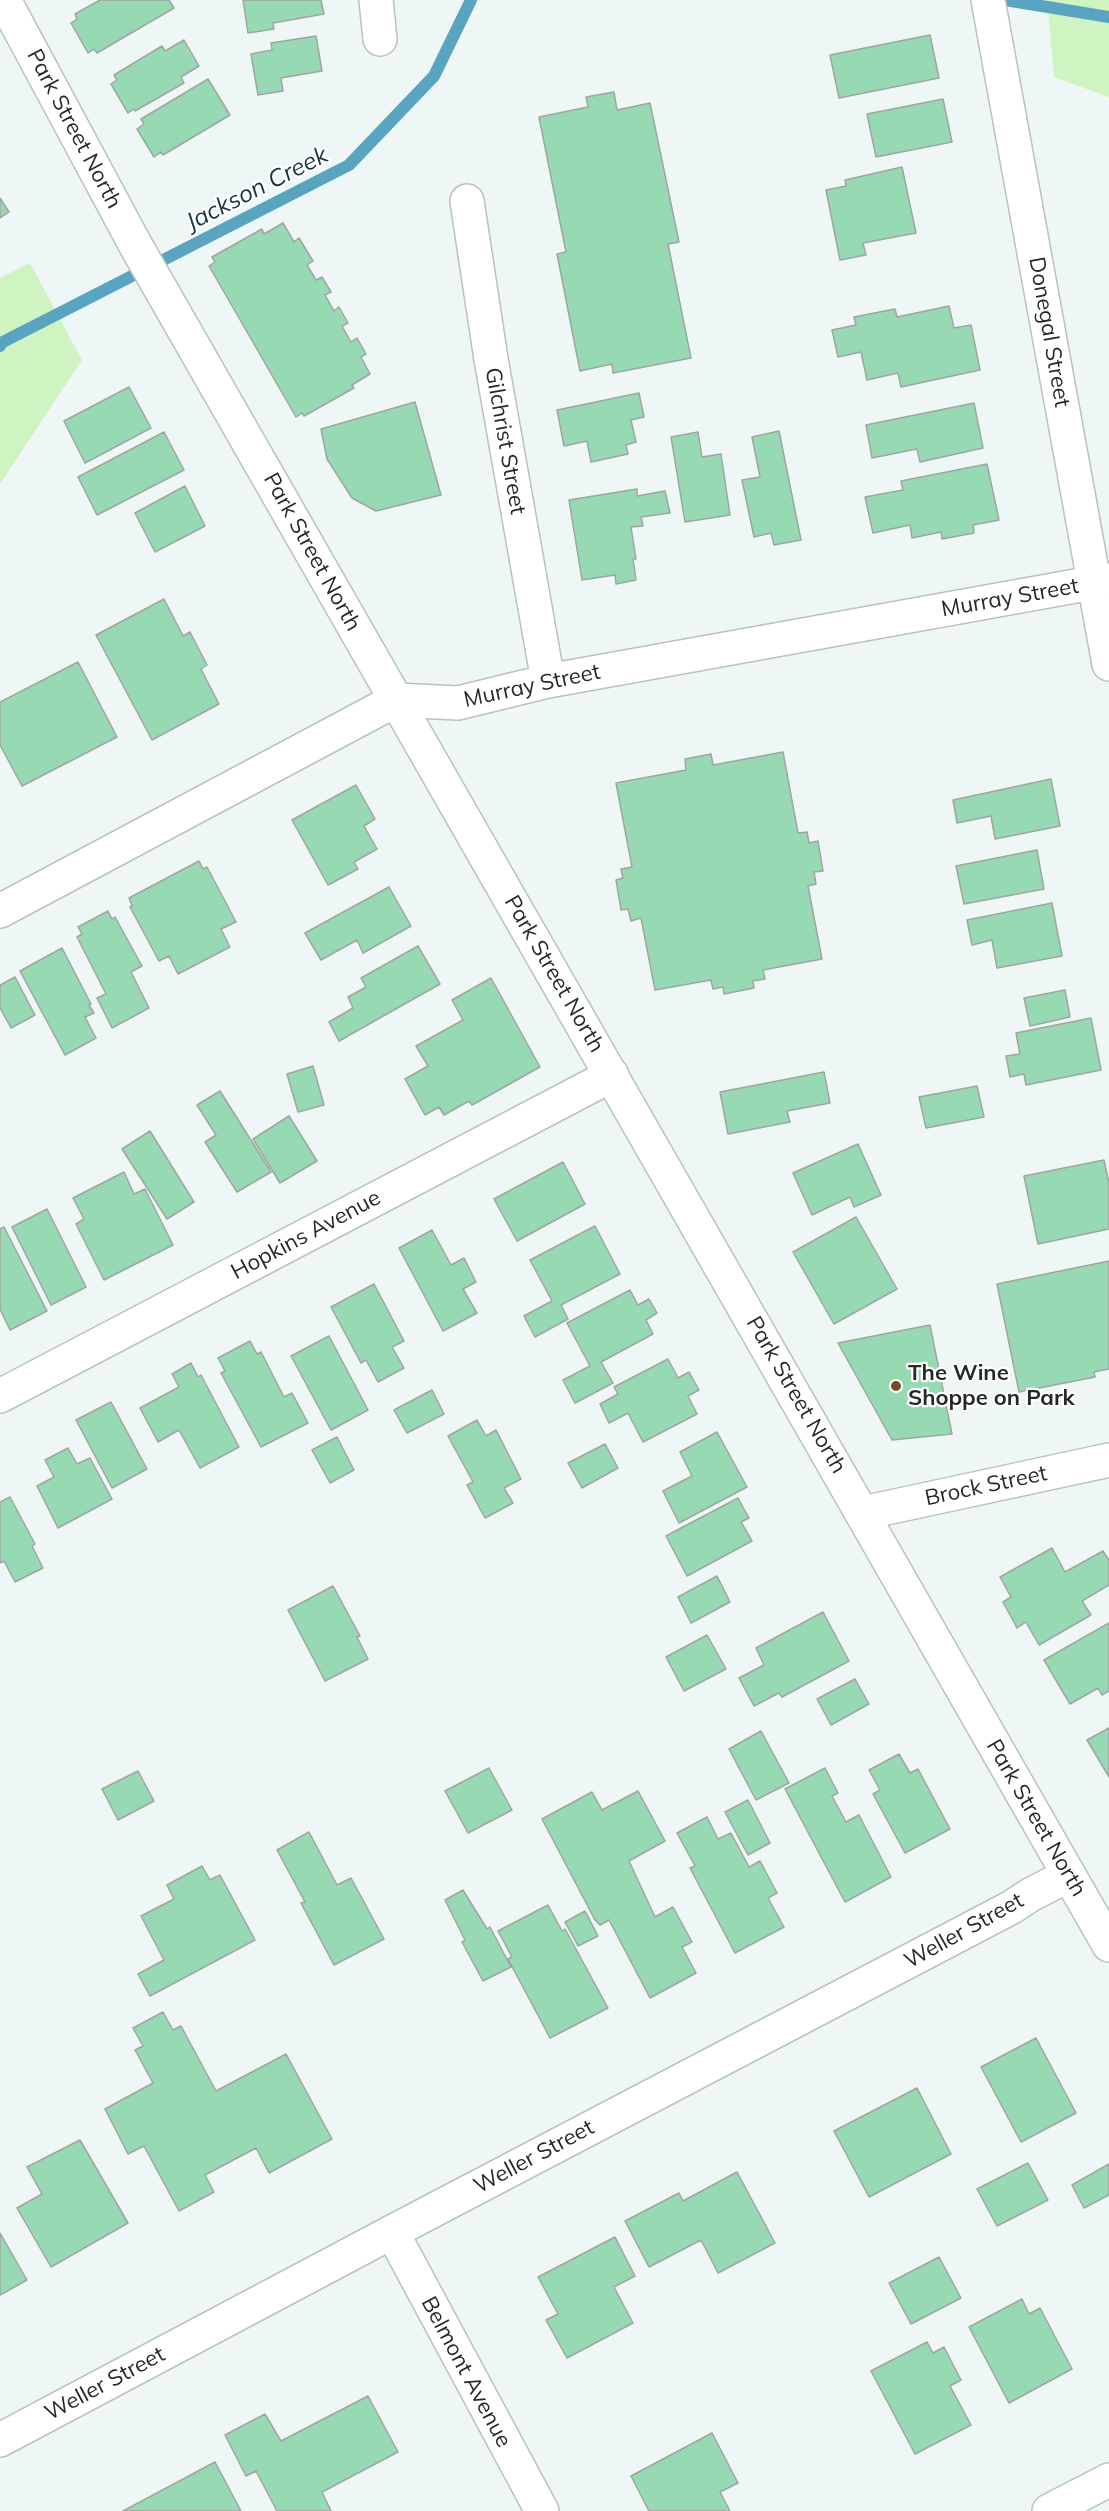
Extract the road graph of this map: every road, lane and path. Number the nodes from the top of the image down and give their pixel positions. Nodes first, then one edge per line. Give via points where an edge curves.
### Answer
1 (4, 0) edge
2 (376, 0) edge
3 (988, 0) edge
4 (380, 39) dead end
5 (467, 201) dead end
6 (1101, 581) edge
7 (1109, 664) edge
8 (548, 681) junction
9 (396, 700) junction
10 (0, 911) edge
11 (612, 1074) junction
12 (0, 1396) edge
13 (1109, 1460) edge
14 (863, 1513) junction
15 (1069, 1875) junction
16 (1109, 1945) edge
17 (392, 2232) junction
18 (0, 2440) edge
19 (1109, 2480) edge
20 (542, 2511) edge
21 (1049, 2511) edge

1 - 9 street, Park Street North via 136,246
2 - 4 street
3 - 6 street, Donegal Street
5 - 8 street, Gilchrist Street
6 - 7 street, Donegal Street
6 - 8 street, Murray Street
8 - 9 street, Murray Street via 458,703
9 - 10 street
9 - 11 street, Park Street North
11 - 12 street, Hopkins Avenue
11 - 14 street, Park Street North
13 - 14 street, Brock Street
14 - 15 street, Park Street North
15 - 16 street, Park Street North
15 - 17 street, Weller Street
17 - 18 street, Weller Street
17 - 20 street, Belmont Avenue
19 - 21 street

